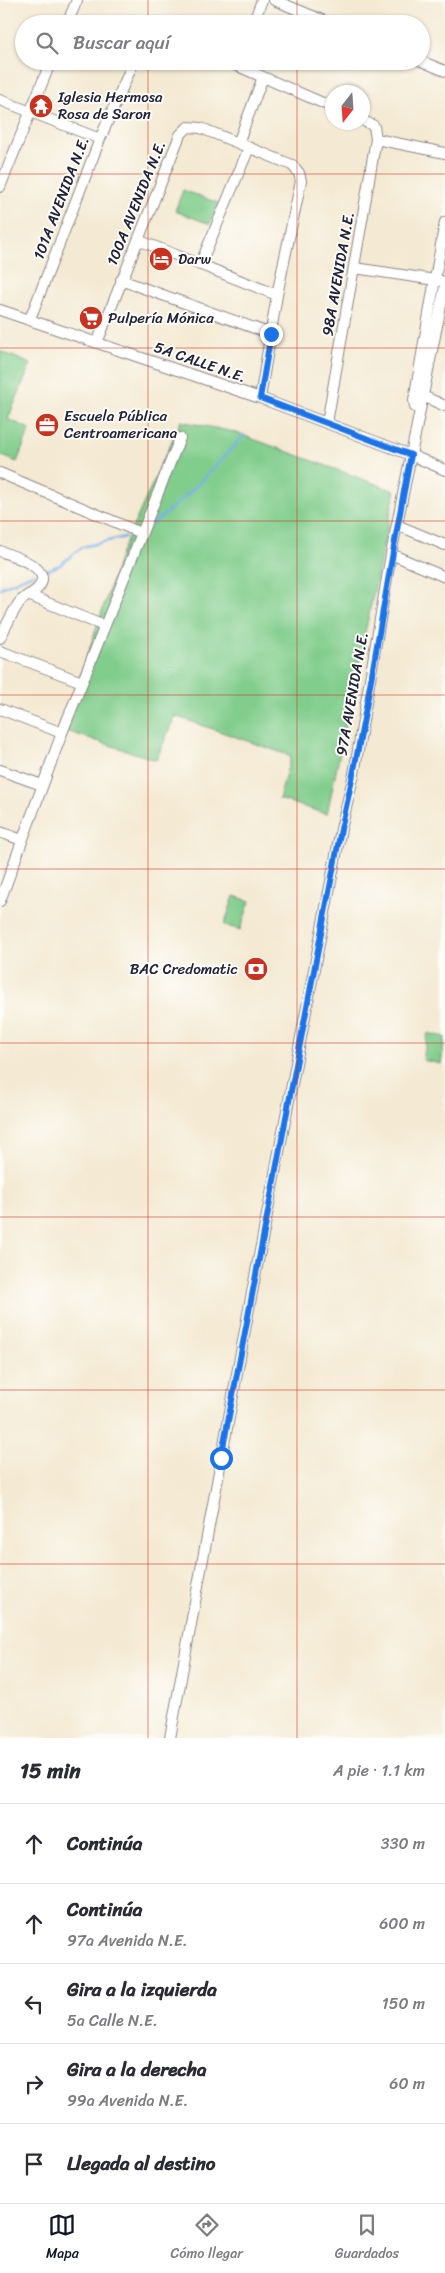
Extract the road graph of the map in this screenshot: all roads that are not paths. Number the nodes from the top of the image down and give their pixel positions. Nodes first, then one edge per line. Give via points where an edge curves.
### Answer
1 (77, 0) edge
2 (262, 0) edge
3 (274, 0) edge
4 (71, 15) edge
5 (256, 15) edge
6 (310, 15) edge
7 (430, 65) edge
8 (47, 70) edge
9 (130, 70) edge
10 (250, 70) edge
11 (445, 71) edge
12 (262, 77) junction
13 (0, 100) edge
14 (325, 104) edge
15 (30, 112) junction
16 (370, 124) edge
17 (376, 134) junction
18 (100, 140) junction
19 (238, 144) junction
20 (249, 148) junction
21 (445, 153) edge
22 (0, 187) edge
23 (445, 222) edge
24 (138, 240) junction
25 (200, 265) junction
26 (355, 268) junction
27 (121, 280) junction
28 (443, 286) edge
29 (277, 295) junction
30 (0, 310) edge
31 (30, 319) junction
32 (271, 334) junction
33 (440, 337) edge
34 (97, 343) junction
35 (423, 396) junction
36 (260, 398) junction
37 (445, 406) edge
38 (420, 409) junction
39 (327, 423) junction
40 (180, 438) dead end
41 (411, 455) junction
42 (445, 470) edge
43 (0, 473) edge
44 (397, 525) junction
45 (141, 533) junction
46 (445, 545) edge
47 (0, 551) edge
48 (391, 554) junction
49 (445, 576) edge
50 (28, 595) junction
51 (104, 626) junction
52 (0, 638) edge
53 (0, 650) edge
54 (82, 682) junction
55 (0, 709) edge
56 (62, 733) junction
57 (0, 770) edge
58 (42, 785) junction
59 (0, 832) edge
60 (22, 840) junction
61 (1, 898) edge
62 (170, 1738) edge

1 - 4 street
2 - 5 street
3 - 6 street
7 - 11 street
8 - 15 street
9 - 18 street, 101A AVENIDA N.E.
10 - 12 street
12 - 14 street
12 - 19 street
13 - 15 street
15 - 18 street
15 - 22 street
16 - 17 street
17 - 21 street
17 - 26 street, 98A AVENIDA N.E.
18 - 31 street, 101A AVENIDA N.E.
19 - 20 street
19 - 24 street, 100A AVENIDA N.E. via 200,128 188,127 180,135
20 - 25 street
20 - 29 street via 292,165 301,181
23 - 28 street
24 - 25 street
24 - 27 street, 100A AVENIDA N.E.
25 - 29 street
26 - 28 street
26 - 39 street, 98A AVENIDA N.E.
27 - 32 street
27 - 34 street, 100A AVENIDA N.E.
28 - 33 street, 97A AVENIDA N.E.
28 - 38 street via 414,400 415,407
29 - 32 street
30 - 31 street, 5A CALLE N.E.
31 - 34 street, 5A CALLE N.E.
32 - 36 street
33 - 35 street, 97A AVENIDA N.E.
34 - 36 street, 5A CALLE N.E.
35 - 37 street
35 - 38 street, 97A AVENIDA N.E.
36 - 39 street, 5A CALLE N.E.
38 - 41 street, 97A AVENIDA N.E.
39 - 41 street, 5A CALLE N.E.
40 - 45 street
41 - 42 street, 5A CALLE N.E.
41 - 44 street, 97A AVENIDA N.E.
43 - 45 street
44 - 46 street
44 - 48 street, 97A AVENIDA N.E.
45 - 51 street
47 - 50 street via 39,570 42,583
48 - 49 street
48 - 62 street, 97A AVENIDA N.E. via 354,774 288,1106
50 - 51 street
50 - 52 street via 20,601
51 - 54 street
53 - 54 street
54 - 56 street
55 - 56 street
56 - 58 street
57 - 58 street
58 - 60 street
59 - 60 street
60 - 61 street

